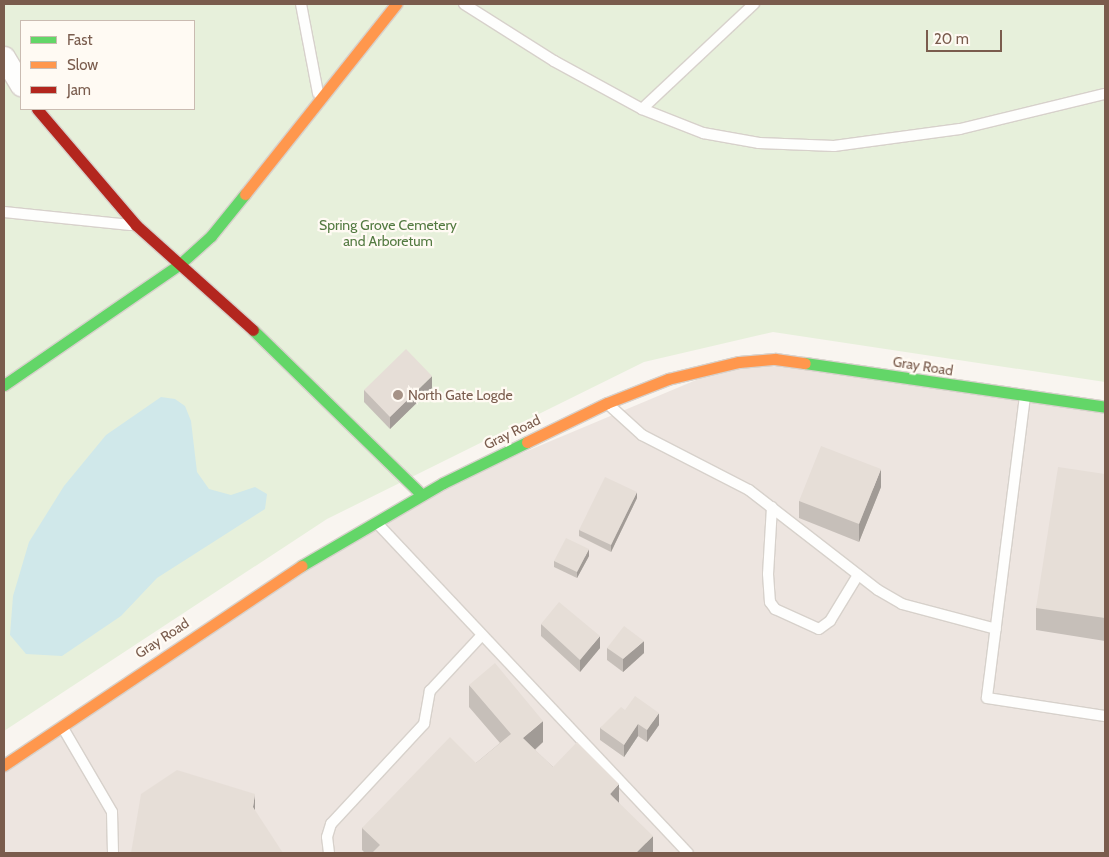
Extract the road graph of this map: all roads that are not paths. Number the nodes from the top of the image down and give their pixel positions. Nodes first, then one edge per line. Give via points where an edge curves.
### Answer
1 (301, 4) edge
2 (396, 4) edge
3 (464, 4) edge
4 (754, 4) edge
5 (4, 58) edge
6 (20, 83) edge
7 (1105, 94) edge
8 (319, 96) junction
9 (642, 109) junction
10 (38, 110) edge
11 (4, 212) edge
12 (136, 225) junction
13 (180, 264) junction
14 (4, 384) edge
15 (1026, 396) junction
16 (607, 403) junction
17 (1105, 407) edge
18 (422, 495) junction
19 (772, 507) junction
20 (375, 521) junction
21 (858, 575) junction
22 (996, 629) junction
23 (482, 635) junction
24 (1105, 716) edge
25 (61, 725) junction
26 (4, 765) edge
27 (113, 853) edge
28 (329, 853) edge
29 (688, 853) edge

1 - 8 lane
2 - 8 street
3 - 9 lane via 554,61
4 - 9 lane
5 - 6 street
7 - 9 lane via 960,129 834,146 759,143 702,133
8 - 13 street via 211,236
10 - 12 street
11 - 12 lane
12 - 13 street
13 - 14 street
13 - 18 street via 233,310
15 - 16 street, Gray Road via 775,359 739,362 668,379
15 - 17 street, Gray Road
15 - 22 lane
16 - 18 street, Gray Road
16 - 19 lane via 642,435 749,490
18 - 20 street, Gray Road
19 - 21 lane
19 - 21 lane via 768,574 770,602 775,609 818,629 830,621
20 - 23 lane
20 - 25 street, Gray Road via 259,592
21 - 22 lane via 902,604
22 - 24 lane via 987,698
23 - 28 lane via 430,691 424,724 331,824 327,837
23 - 29 lane
25 - 26 street, Gray Road
25 - 27 lane via 112,812

